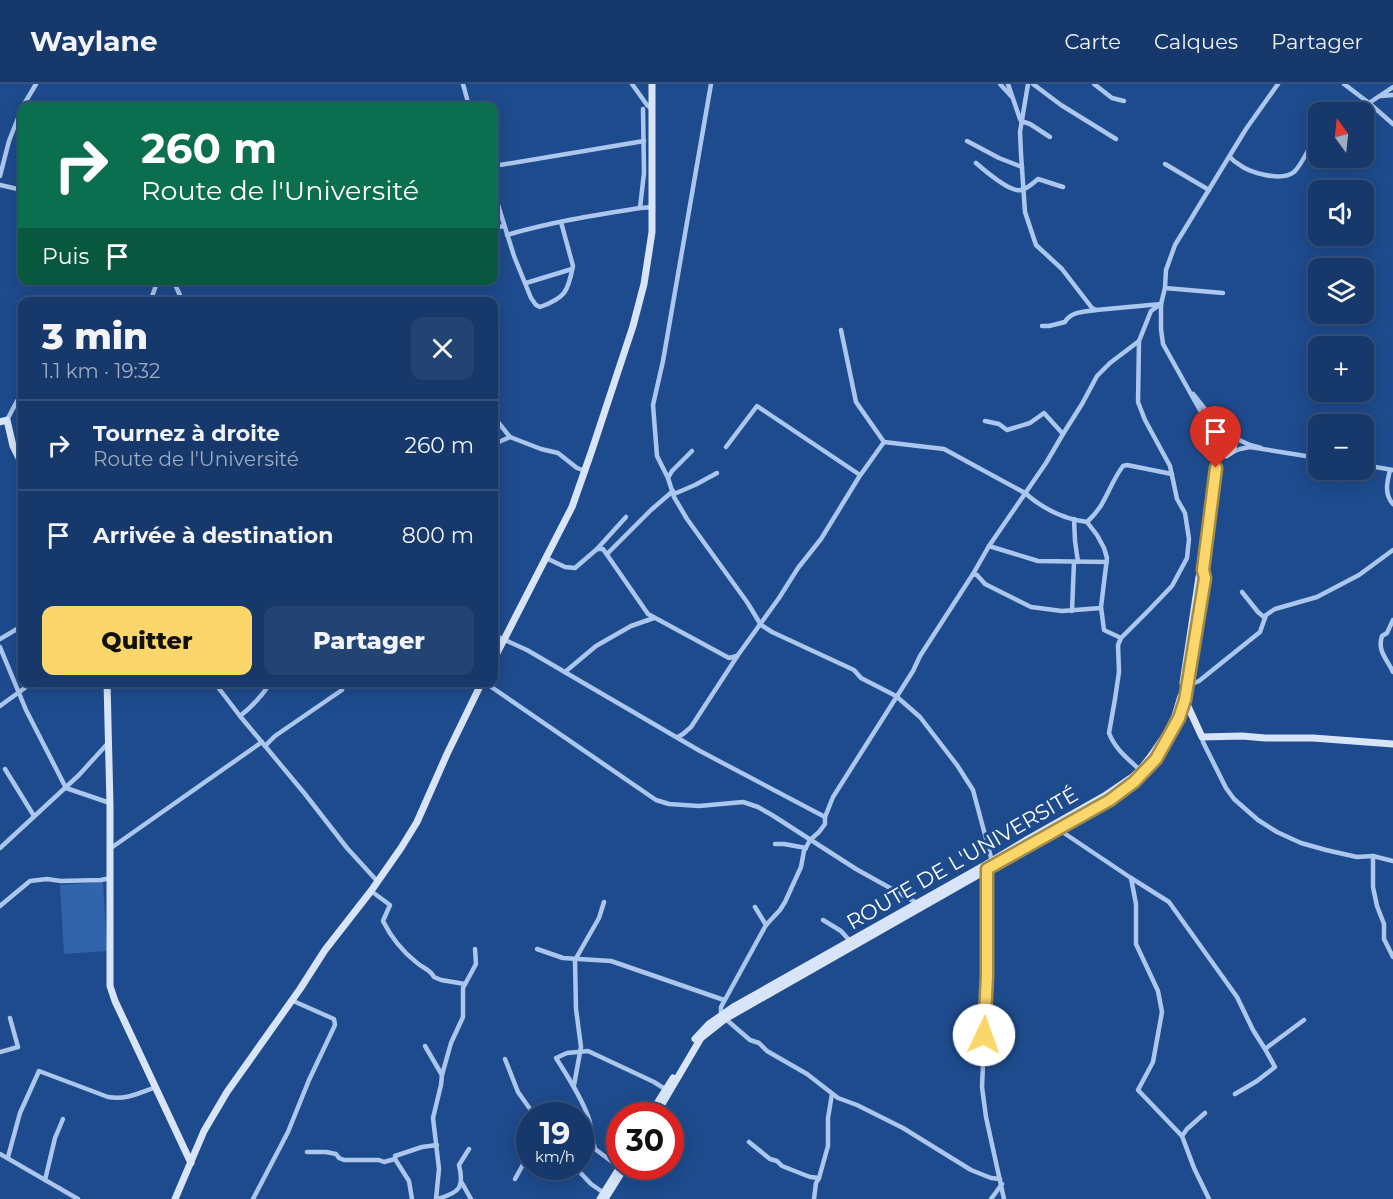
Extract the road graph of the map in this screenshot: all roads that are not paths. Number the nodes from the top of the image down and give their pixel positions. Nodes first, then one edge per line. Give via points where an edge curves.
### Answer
1 (36, 84) edge
2 (463, 84) edge
3 (632, 84) edge
4 (652, 84) edge
5 (711, 84) edge
6 (1000, 84) edge
7 (1008, 84) edge
8 (1028, 84) edge
9 (1033, 84) edge
10 (1094, 84) edge
11 (1278, 84) edge
12 (1344, 84) edge
13 (1393, 87) edge
14 (1393, 95) edge
15 (1378, 97) junction
16 (1012, 98) junction
17 (1124, 100) dead end
18 (26, 102) edge
19 (468, 102) edge
20 (1369, 102) joint
21 (1374, 107) edge
22 (643, 109) dead end
23 (652, 109) junction
24 (18, 119) edge
25 (1021, 122) junction
26 (1393, 124) edge
27 (1050, 137) dead end
28 (1116, 139) dead end
29 (644, 141) junction
30 (966, 141) dead end
31 (1308, 148) edge
32 (1230, 157) junction
33 (976, 163) dead end
34 (1165, 164) dead end
35 (498, 165) edge
36 (1022, 166) junction
37 (0, 176) edge
38 (0, 185) edge
39 (1063, 187) dead end
40 (18, 189) edge
41 (1023, 190) junction
42 (1209, 190) junction
43 (498, 206) edge
44 (653, 207) junction
45 (640, 208) junction
46 (561, 222) junction
47 (504, 226) junction
48 (498, 227) edge
49 (507, 235) junction
50 (572, 269) junction
51 (526, 283) junction
52 (1165, 288) junction
53 (1223, 293) dead end
54 (1161, 304) junction
55 (1096, 310) junction
56 (1041, 326) dead end
57 (841, 330) dead end
58 (1139, 341) junction
59 (1188, 389) junction
60 (18, 400) edge
61 (3, 421) edge
62 (985, 421) dead end
63 (498, 422) edge
64 (1063, 434) junction
65 (1228, 435) junction
66 (510, 437) junction
67 (498, 442) edge
68 (884, 442) junction
69 (1214, 446) junction
70 (726, 447) dead end
71 (1261, 448) junction
72 (692, 451) dead end
73 (1229, 453) junction
74 (18, 456) edge
75 (1308, 456) edge
76 (1374, 467) edge
77 (1216, 468) junction
78 (1391, 470) edge
79 (585, 471) junction
80 (717, 473) dead end
81 (1172, 474) junction
82 (860, 475) junction
83 (668, 478) junction
84 (673, 493) junction
85 (1025, 493) junction
86 (1393, 504) edge
87 (626, 517) dead end
88 (1074, 519) junction
89 (1087, 522) junction
90 (989, 546) junction
91 (597, 549) junction
92 (1393, 550) edge
93 (608, 554) junction
94 (546, 558) junction
95 (1076, 562) junction
96 (1107, 562) junction
97 (1203, 570) junction
98 (973, 574) junction
99 (1242, 592) dead end
100 (1101, 608) junction
101 (1072, 611) junction
102 (655, 618) junction
103 (1265, 618) junction
104 (1393, 620) edge
105 (761, 626) junction
106 (18, 628) edge
107 (498, 637) edge
108 (1121, 638) junction
109 (0, 639) edge
110 (503, 639) junction
111 (0, 646) edge
112 (498, 650) edge
113 (738, 655) junction
114 (565, 672) junction
115 (1393, 672) edge
116 (1187, 686) junction
117 (26, 687) edge
118 (107, 687) edge
119 (218, 687) edge
120 (268, 687) edge
121 (343, 687) edge
122 (480, 687) edge
123 (490, 687) edge
124 (18, 692) junction
125 (896, 696) junction
126 (1185, 700) junction
127 (0, 706) edge
128 (240, 716) junction
129 (678, 737) junction
130 (1202, 737) junction
131 (109, 742) junction
132 (264, 744) junction
133 (1393, 744) edge
134 (5, 769) dead end
135 (1140, 770) junction
136 (66, 788) junction
137 (110, 803) junction
138 (34, 816) junction
139 (825, 817) junction
140 (1058, 829) junction
141 (810, 840) junction
142 (775, 844) dead end
143 (0, 848) edge
144 (111, 848) junction
145 (806, 848) junction
146 (1373, 856) junction
147 (992, 861) junction
148 (1393, 861) edge
149 (987, 869) junction
150 (110, 878) junction
151 (1131, 878) junction
152 (378, 882) junction
153 (371, 891) junction
154 (604, 902) dead end
155 (917, 903) junction
156 (0, 906) edge
157 (755, 907) dead end
158 (823, 920) dead end
159 (766, 925) junction
160 (850, 941) junction
161 (475, 949) dead end
162 (537, 950) dead end
163 (1393, 957) edge
164 (575, 960) junction
165 (465, 984) junction
166 (759, 996) junction
167 (291, 1000) junction
168 (724, 1000) junction
169 (723, 1017) junction
170 (10, 1018) dead end
171 (1304, 1020) dead end
172 (425, 1046) dead end
173 (1265, 1049) junction
174 (581, 1051) junction
175 (0, 1052) edge
176 (505, 1059) dead end
177 (442, 1076) junction
178 (574, 1085) junction
179 (156, 1087) junction
180 (665, 1089) junction
181 (832, 1094) junction
182 (1235, 1094) dead end
183 (525, 1102) edge
184 (658, 1102) edge
185 (663, 1102) edge
186 (1205, 1113) dead end
187 (63, 1119) dead end
188 (1182, 1136) junction
189 (749, 1142) dead end
190 (437, 1145) junction
191 (469, 1149) dead end
192 (307, 1152) dead end
193 (0, 1154) edge
194 (8, 1157) junction
195 (606, 1157) edge
196 (395, 1159) junction
197 (191, 1163) junction
198 (819, 1178) junction
199 (45, 1180) junction
200 (587, 1180) edge
201 (612, 1180) edge
202 (615, 1180) edge
203 (1001, 1181) junction
204 (462, 1183) junction
205 (603, 1197) edge
206 (78, 1199) edge
207 (175, 1199) edge
208 (253, 1199) edge
209 (412, 1199) edge
210 (437, 1199) edge
211 (471, 1199) edge
212 (814, 1199) edge
213 (991, 1199) edge
214 (1004, 1199) edge
215 (1209, 1199) edge

1 - 18 street
2 - 19 street
3 - 23 street
4 - 23 street
5 - 83 street via 653,405 655,452
6 - 16 street
7 - 16 street
8 - 25 street
9 - 28 street
10 - 17 street via 1112,98
11 - 32 street
12 - 20 street
13 - 15 street
14 - 15 street
15 - 20 street
16 - 25 street
21 - 26 street
22 - 29 street
23 - 44 street
24 - 37 street
25 - 27 street
25 - 36 street
29 - 35 street
29 - 45 street
30 - 36 street
31 - 32 street via 1295,171 1284,177 1247,169
32 - 42 street
33 - 41 street via 1016,191
34 - 42 street
36 - 41 street
38 - 40 street
39 - 41 street via 1038,179
41 - 55 street via 1025,212 1036,244
42 - 52 street via 1175,244 1166,270
43 - 47 street
44 - 45 street
44 - 79 street via 652,232 633,326
45 - 46 street
46 - 49 street
46 - 50 street
47 - 48 street
47 - 49 street
49 - 51 street
50 - 51 street
50 - 51 street via 562,297 540,307 531,298
52 - 53 street
52 - 54 street
54 - 55 street
54 - 58 street via 1151,311
54 - 59 street via 1163,344
55 - 56 street
57 - 68 street via 856,402
58 - 64 street via 1097,376
58 - 81 street via 1138,402
59 - 65 street
59 - 69 street via 1206,421
60 - 61 street
61 - 74 street
62 - 64 street via 1007,430 1030,423 1044,413
63 - 66 street
64 - 85 street
65 - 69 street via 1218,436
65 - 71 street
65 - 73 street via 1234,444
66 - 67 street
66 - 79 street via 558,453
68 - 82 street
68 - 85 street via 944,449
69 - 73 street via 1221,455
69 - 77 street, ROUTE DE L'UNIVERSITÉ
70 - 82 street via 757,406
71 - 73 street
71 - 75 street
72 - 83 street
73 - 77 street
76 - 78 street
77 - 97 street, ROUTE DE L'UNIVERSITÉ
78 - 86 street via 1387,486
79 - 94 street
80 - 84 street
81 - 89 street via 1123,466 1099,510
81 - 108 street via 1177,499 1185,513 1189,539 1186,558 1172,586
82 - 105 street via 821,540
83 - 84 street
84 - 93 street
84 - 105 street
85 - 88 street via 1046,509
85 - 90 street
87 - 91 street
88 - 89 street
88 - 95 street
89 - 96 street via 1104,548
90 - 95 street via 1038,561
90 - 98 street
91 - 93 street
91 - 94 street via 575,568
92 - 103 street via 1359,575 1317,597 1275,609
93 - 102 street via 648,614
94 - 110 street
95 - 96 street
95 - 101 street
96 - 100 street
97 - 116 street, ROUTE DE L'UNIVERSITÉ via 1205,578
97 - 135 street, ROUTE DE L'UNIVERSITÉ via 1181,697 1166,734
98 - 101 street via 1031,607
98 - 125 street
99 - 103 street
100 - 101 street
100 - 108 street via 1104,630
102 - 113 street via 729,658
102 - 114 street via 631,626 596,646
103 - 116 street via 1260,632 1199,681
104 - 115 street via 1379,644
105 - 113 street
105 - 125 street via 854,670 861,678
106 - 109 street
107 - 110 street
108 - 135 street via 1109,733 1123,755
110 - 112 street
110 - 114 street
111 - 124 street
113 - 129 street via 691,727
114 - 129 street
116 - 126 street, ROUTE DE L'UNIVERSITÉ
117 - 124 street
118 - 131 street
119 - 128 street
120 - 128 street
121 - 132 street
122 - 152 street via 417,822
123 - 141 street via 656,800 699,806 743,802 772,814
124 - 127 street
124 - 136 street
125 - 139 street via 833,797
125 - 147 street via 920,717 967,779
126 - 130 street
126 - 140 street, ROUTE DE L'UNIVERSITÉ via 1170,736 1144,774 1110,800
128 - 132 street
129 - 139 street
130 - 133 street via 1313,738
130 - 146 street via 1226,788 1258,820 1301,843 1357,857
131 - 136 street
131 - 137 street
132 - 144 street
132 - 152 street
134 - 138 street
135 - 147 street, ROUTE DE L'UNIVERSITÉ via 1106,795
136 - 137 street
136 - 138 street
137 - 144 street
138 - 143 street
139 - 141 street via 825,824
140 - 149 street, ROUTE DE L'UNIVERSITÉ
140 - 151 street
141 - 145 street
141 - 155 street
142 - 145 street
144 - 150 street
145 - 159 street via 785,902
146 - 148 street
146 - 163 street via 1384,939
147 - 155 street, ROUTE DE L'UNIVERSITÉ
149 - 166 street, ROUTE DE L'UNIVERSITÉ
149 - 203 street via 982,1087
150 - 156 street via 30,881
150 - 179 street via 111,986
151 - 173 street via 1169,902 1237,998
151 - 188 street via 1136,904 1136,944 1158,991 1162,1012 1153,1062 1138,1090
152 - 153 street
153 - 165 street via 390,905 383,921 412,959 434,977
153 - 167 street
154 - 164 street
155 - 160 street, ROUTE DE L'UNIVERSITÉ
157 - 159 street
158 - 160 street
159 - 168 street
160 - 166 street, ROUTE DE L'UNIVERSITÉ
161 - 165 street via 476,964
162 - 164 street
164 - 168 street via 611,962
164 - 174 street
165 - 177 street via 463,1017
166 - 169 street, ROUTE DE L'UNIVERSITÉ
167 - 197 street via 215,1111
167 - 208 street via 334,1019 334,1025 288,1132
168 - 169 street
169 - 180 street, ROUTE DE L'UNIVERSITÉ via 697,1036
169 - 181 street via 750,1040
169 - 185 street, ROUTE DE L'UNIVERSITÉ via 701,1038
170 - 175 street via 18,1047
171 - 173 street
172 - 177 street
173 - 182 street via 1275,1067
174 - 178 street
174 - 178 street via 556,1058
174 - 180 street
176 - 183 street
177 - 190 street via 433,1118
178 - 195 street via 588,1116 595,1149
179 - 194 street via 117,1098 39,1071 23,1106
179 - 197 street
180 - 184 street, ROUTE DE L'UNIVERSITÉ
181 - 198 street via 828,1146
181 - 203 street via 903,1128 971,1170
186 - 188 street
187 - 199 street
188 - 215 street
189 - 198 street via 782,1166
190 - 196 street via 415,1149
190 - 210 street
191 - 204 street via 459,1165
192 - 196 street via 336,1154 344,1160
193 - 194 street
194 - 199 street
196 - 209 street via 409,1181
197 - 207 street
198 - 212 street
199 - 206 street
200 - 205 street
201 - 205 street
202 - 205 street
203 - 213 street
203 - 214 street
204 - 210 street via 450,1195
204 - 211 street

